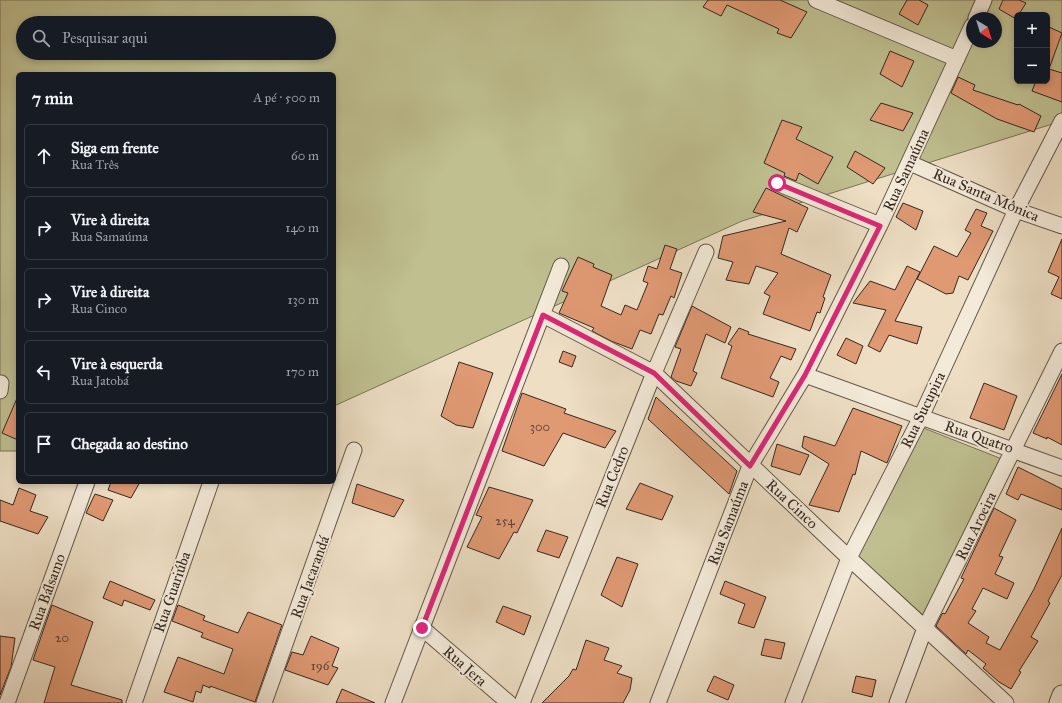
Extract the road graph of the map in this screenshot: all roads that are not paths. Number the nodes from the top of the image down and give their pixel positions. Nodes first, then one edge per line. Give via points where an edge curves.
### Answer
1 (984, 0) edge
2 (822, 1) edge
3 (979, 12) edge
4 (966, 39) edge
5 (957, 59) junction
6 (1062, 121) edge
7 (910, 163) junction
8 (777, 183) dead end
9 (1016, 210) junction
10 (880, 226) junction
11 (1062, 226) edge
12 (706, 252) dead end
13 (561, 266) dead end
14 (543, 315) junction
15 (1062, 351) edge
16 (654, 373) junction
17 (805, 375) junction
18 (921, 417) junction
19 (354, 450) dead end
20 (1014, 450) junction
21 (750, 466) junction
22 (1062, 468) edge
23 (86, 484) edge
24 (210, 484) edge
25 (849, 558) junction
26 (422, 628) junction
27 (925, 628) junction
28 (1062, 695) edge
29 (7, 703) edge
30 (134, 703) edge
31 (264, 703) edge
32 (394, 703) edge
33 (509, 703) edge
34 (522, 703) edge
35 (658, 703) edge
36 (793, 703) edge
37 (897, 703) edge
38 (1006, 703) edge
39 (1059, 703) edge

1 - 3 street
2 - 5 street
4 - 5 street, Rua Samaúma
5 - 7 street, Rua Samaúma
6 - 9 street, Rua Sucupira
7 - 9 street, Rua Santa Mônica
7 - 10 street, Rua Samaúma
8 - 10 street
9 - 11 street, Rua Santa Mônica
9 - 18 street, Rua Sucupira
10 - 17 street, Rua Samaúma
12 - 16 street, Rua Cedro
13 - 14 street
14 - 16 street, Rua Cinco
14 - 26 street
15 - 20 street, Rua Aroeira
16 - 21 street, Rua Cinco
16 - 34 street, Rua Cedro
17 - 18 street, Rua Quatro
17 - 21 street, Rua Samaúma
18 - 20 street, Rua Quatro
18 - 25 street, Rua Sucupira
19 - 31 street, Rua Jacarandá
20 - 22 street, Rua Quatro
20 - 27 street, Rua Aroeira
21 - 25 street, Rua Cinco
21 - 35 street, Rua Samaúma
23 - 29 street, Rua Bálsamo
24 - 30 street, Rua Guariúba
25 - 27 street, Rua Cinco
25 - 36 street, Rua Sucupira
26 - 32 street
26 - 33 street, Rua Jera
27 - 37 street, Rua Aroeira
27 - 38 street, Rua Cinco
28 - 39 street

